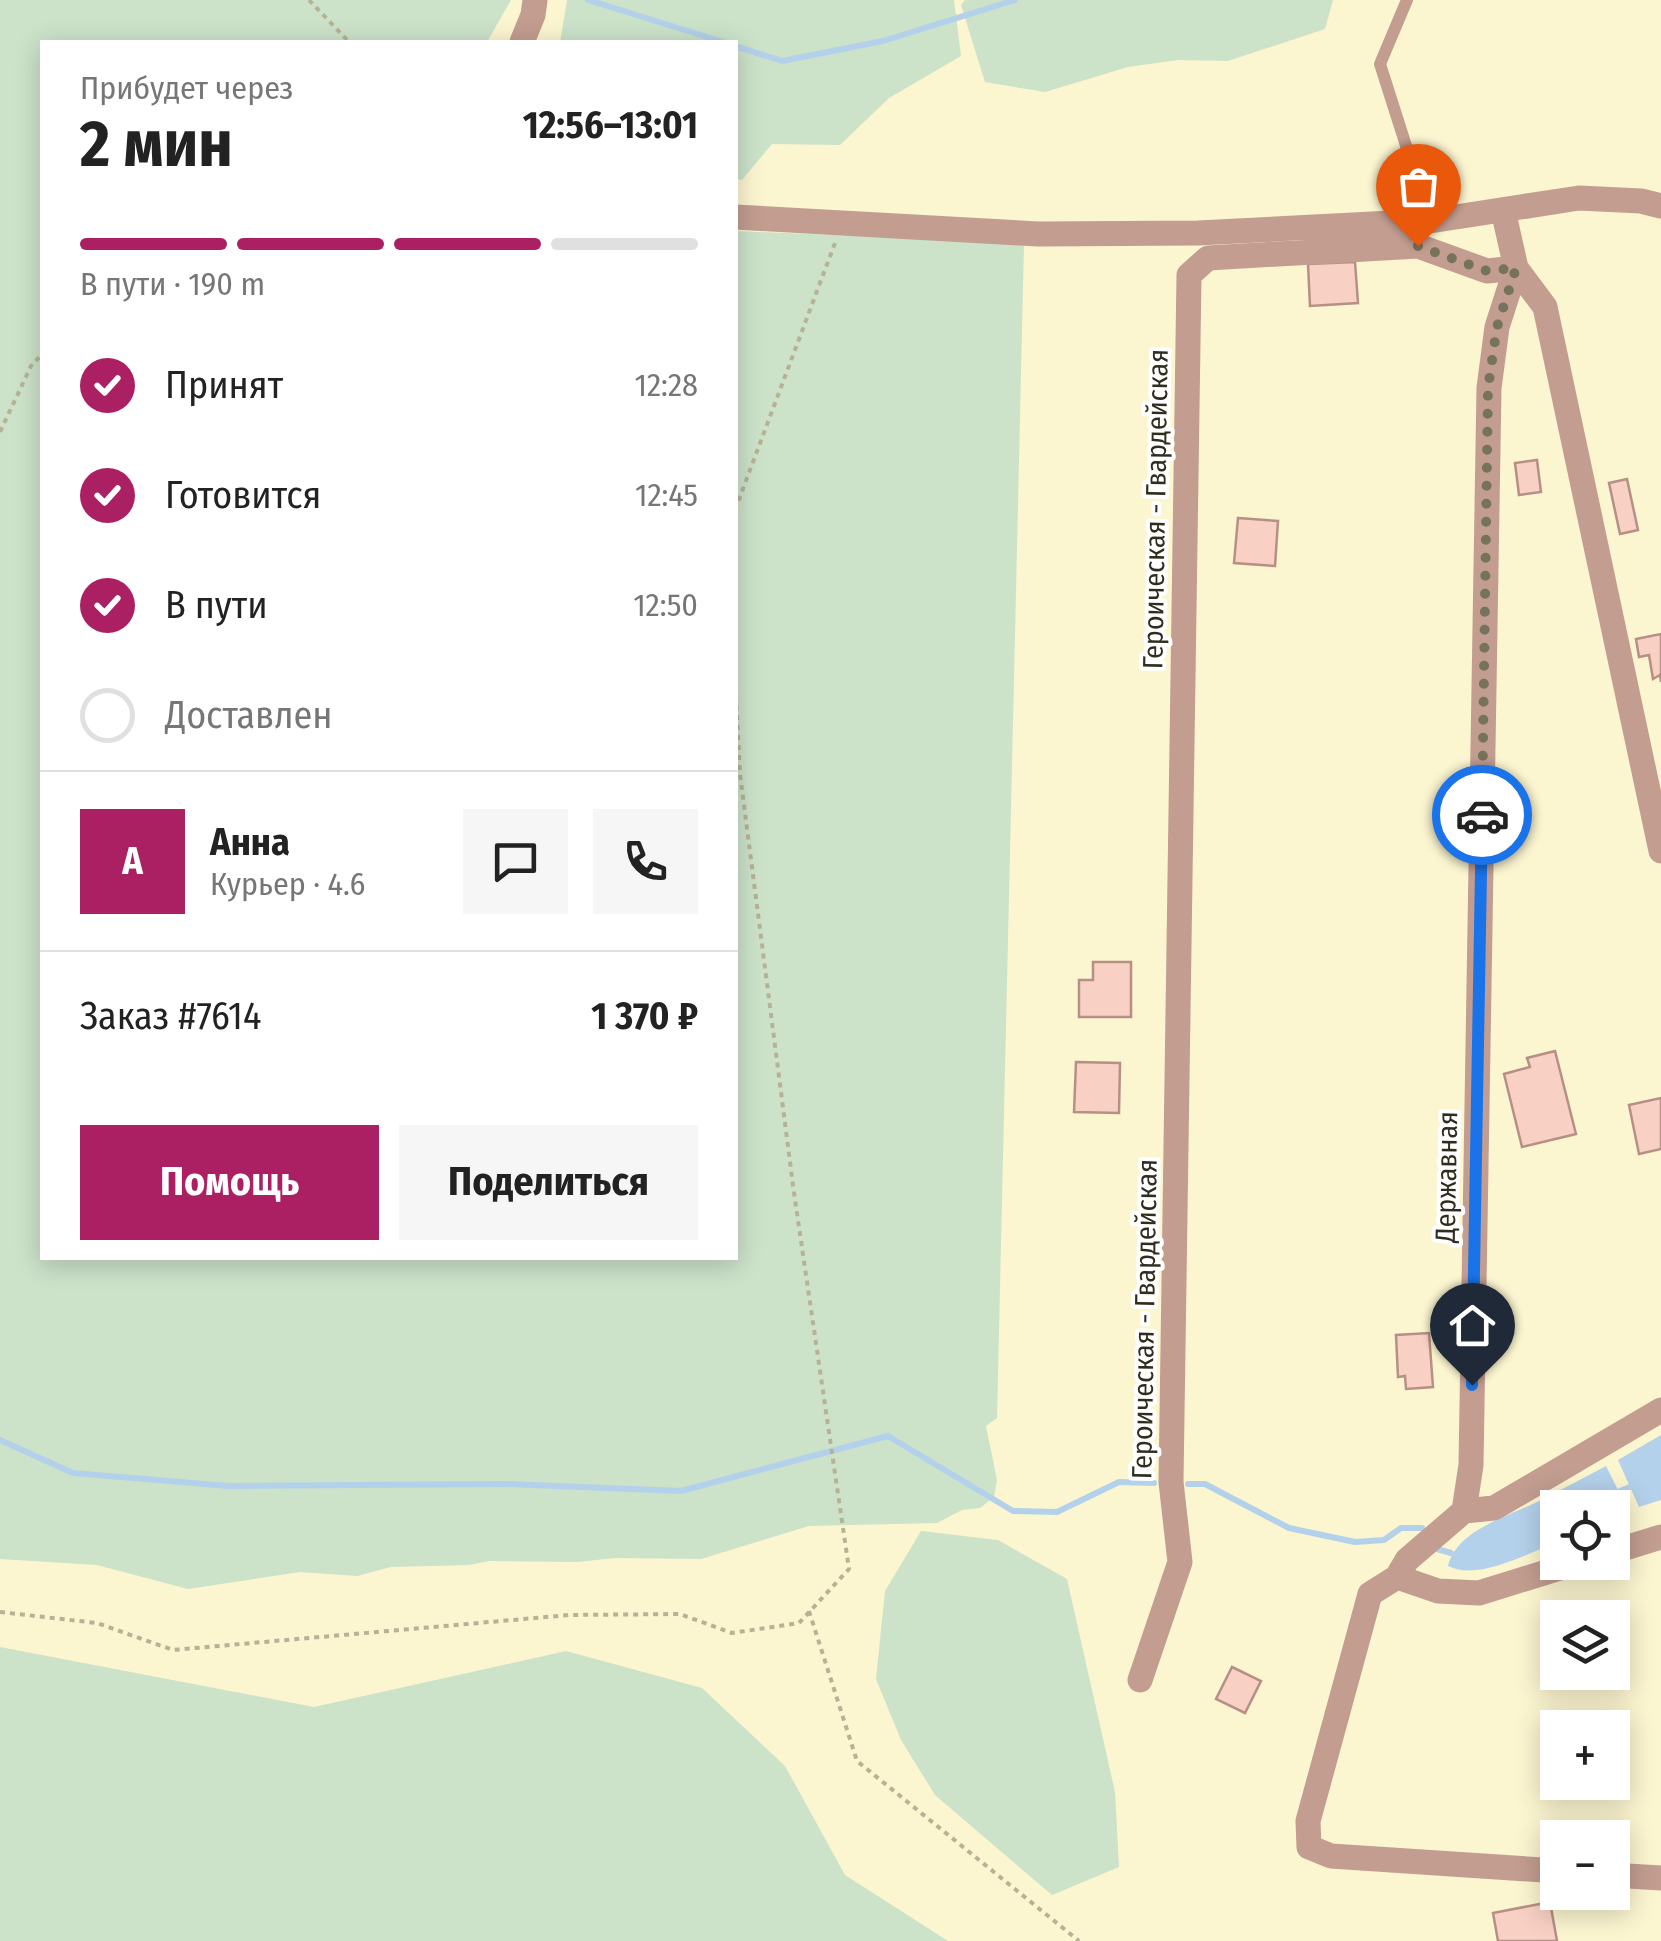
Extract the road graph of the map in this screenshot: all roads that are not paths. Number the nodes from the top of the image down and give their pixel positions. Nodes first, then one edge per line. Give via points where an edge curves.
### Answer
1 (1407, 0) edge
2 (534, 8) edge
3 (523, 40) edge
4 (1661, 206) edge
5 (1503, 210) junction
6 (738, 217) edge
7 (1430, 221) junction
8 (1516, 268) junction
9 (1661, 851) edge
10 (1661, 1410) edge
11 (1464, 1511) junction
12 (1661, 1537) edge
13 (1630, 1546) edge
14 (1540, 1574) edge
15 (1398, 1577) junction
16 (1140, 1680) dead end
17 (1540, 1870) edge
18 (1630, 1876) edge
19 (1661, 1878) edge

1 - 7 lane via 1380,64
2 - 3 street
4 - 5 street via 1579,198
5 - 7 street
5 - 8 street
6 - 7 street via 1056,234
8 - 9 street via 1544,307
8 - 11 street, Державная via 1497,327 1488,388 1471,1465
8 - 16 street, Героическая - Гвардейская via 1487,271 1418,246 1208,258 1188,275 1170,1482 1180,1562
10 - 11 street via 1494,1508
11 - 15 street via 1407,1560
12 - 13 street
14 - 15 street via 1479,1593 1438,1591
15 - 17 street via 1370,1594 1308,1821 1310,1847 1331,1856
18 - 19 street

